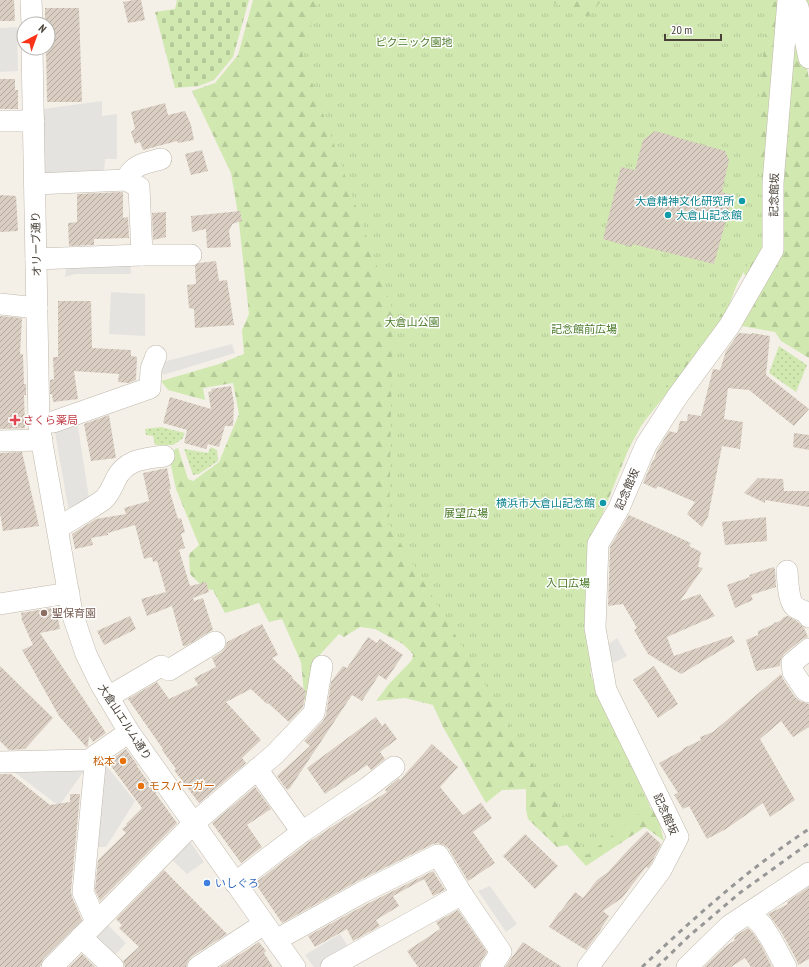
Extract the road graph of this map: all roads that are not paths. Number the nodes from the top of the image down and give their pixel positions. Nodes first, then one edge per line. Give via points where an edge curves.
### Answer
1 (31, 0) edge
2 (788, 0) edge
3 (792, 0) edge
4 (32, 16) edge
5 (32, 56) edge
6 (809, 58) edge
7 (0, 121) edge
8 (34, 121) junction
9 (161, 158) dead end
10 (126, 180) junction
11 (35, 184) junction
12 (142, 255) junction
13 (191, 255) dead end
14 (36, 259) junction
15 (0, 304) edge
16 (37, 308) junction
17 (156, 356) dead end
18 (40, 431) junction
19 (0, 441) edge
20 (164, 456) dead end
21 (58, 528) junction
22 (787, 571) dead end
23 (69, 593) junction
24 (0, 604) edge
25 (809, 617) edge
26 (215, 642) dead end
27 (809, 649) edge
28 (322, 666) dead end
29 (809, 692) edge
30 (108, 697) junction
31 (129, 732) junction
32 (96, 755) junction
33 (0, 762) edge
34 (394, 767) dead end
35 (257, 769) junction
36 (194, 823) junction
37 (302, 832) junction
38 (809, 873) edge
39 (236, 882) junction
40 (462, 894) junction
41 (749, 913) junction
42 (96, 922) junction
43 (270, 932) junction
44 (81, 937) junction
45 (52, 967) edge
46 (113, 967) edge
47 (198, 967) edge
48 (295, 967) edge
49 (331, 967) edge
50 (491, 967) edge
51 (588, 967) edge
52 (687, 967) edge
53 (786, 967) edge

1 - 4 street
2 - 51 street, 記念館坂 via 773,183 773,250 730,325 677,397 646,445 619,508 598,544 595,628 606,690 678,837 661,870
3 - 6 street via 798,7
5 - 8 street, オリーブ通り
7 - 8 street
8 - 11 street, オリーブ通り
9 - 10 street via 140,164
10 - 11 street
10 - 12 street via 139,186
11 - 14 street, オリーブ通り
12 - 13 street
12 - 14 street
14 - 16 street, オリーブ通り
15 - 16 street
16 - 18 street, オリーブ通り
17 - 18 street via 151,369 150,388 53,422
18 - 19 street
18 - 21 street, 大倉山エルム通り
20 - 21 street via 133,461 122,469 104,499
21 - 23 street, 大倉山エルム通り
22 - 25 street via 790,600 795,607 807,612
23 - 24 street
23 - 30 street, 大倉山エルム通り via 72,613 86,654
26 - 30 street via 169,670 161,666
27 - 29 street via 792,663 793,672
28 - 35 street via 314,713
30 - 31 street, 大倉山エルム通り
31 - 32 street
31 - 36 street, 大倉山エルム通り
32 - 33 street via 89,760
32 - 42 street via 83,892
34 - 37 street
35 - 36 street
35 - 37 street
36 - 39 street, 大倉山エルム通り
36 - 42 street
37 - 39 street
38 - 41 street
39 - 43 street, 大倉山エルム通り
40 - 43 street via 438,855 361,893
40 - 49 street
40 - 50 street via 501,952
41 - 52 street via 729,926
41 - 53 street via 762,925
42 - 44 street
43 - 47 street
43 - 48 street, 大倉山エルム通り
44 - 45 street
44 - 46 street

